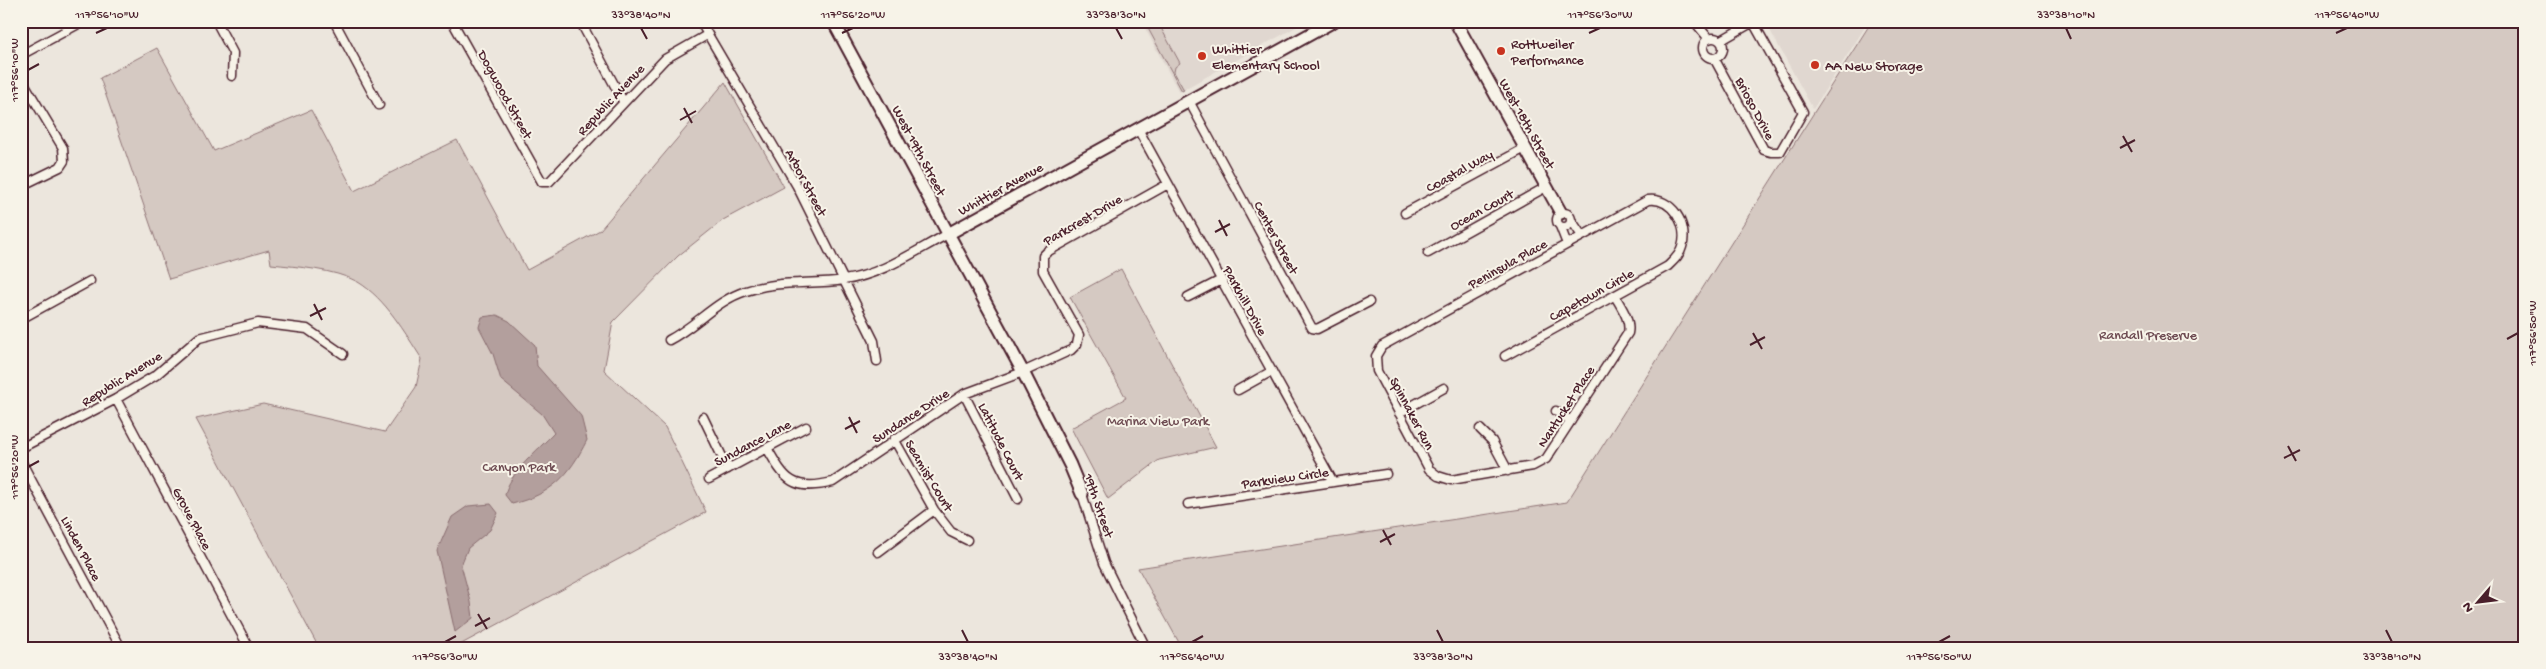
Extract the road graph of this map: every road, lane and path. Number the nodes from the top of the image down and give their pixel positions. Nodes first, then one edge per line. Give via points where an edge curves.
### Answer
1 (84, 21) edge
2 (216, 21) edge
3 (334, 21) edge
4 (452, 21) edge
5 (580, 21) edge
6 (700, 21) edge
7 (833, 21) edge
8 (1334, 21) edge
9 (1455, 21) edge
10 (1694, 21) edge
11 (707, 35) junction
12 (1709, 39) junction
13 (1720, 41) junction
14 (21, 55) edge
15 (1714, 58) junction
16 (232, 76) dead end
17 (21, 78) edge
18 (623, 101) junction
19 (1189, 101) junction
20 (379, 105) dead end
21 (1138, 129) junction
22 (1525, 148) junction
23 (538, 178) joint
24 (1168, 184) junction
25 (21, 186) edge
26 (1546, 188) junction
27 (1405, 213) dead end
28 (1561, 213) junction
29 (1572, 222) junction
30 (1560, 226) junction
31 (948, 234) junction
32 (1582, 236) junction
33 (1567, 244) junction
34 (1682, 247) joint
35 (1428, 253) dead end
36 (843, 280) junction
37 (1221, 280) junction
38 (90, 282) dead end
39 (1615, 296) junction
40 (1188, 297) dead end
41 (1369, 302) dead end
42 (21, 319) edge
43 (669, 340) dead end
44 (342, 354) dead end
45 (1376, 356) joint
46 (1504, 356) dead end
47 (877, 361) dead end
48 (1023, 372) junction
49 (1272, 372) junction
50 (1444, 388) dead end
51 (1238, 390) dead end
52 (964, 394) junction
53 (116, 399) junction
54 (1556, 411) dead end
55 (1399, 413) junction
56 (703, 417) dead end
57 (1571, 420) junction
58 (806, 427) dead end
59 (1480, 429) dead end
60 (894, 440) junction
61 (21, 448) edge
62 (767, 448) junction
63 (21, 461) edge
64 (728, 469) junction
65 (1508, 471) junction
66 (1386, 474) dead end
67 (1438, 476) joint
68 (709, 479) dead end
69 (1333, 482) junction
70 (1082, 494) joint
71 (1018, 499) dead end
72 (1188, 504) dead end
73 (934, 510) junction
74 (967, 540) dead end
75 (878, 552) dead end
76 (121, 648) edge
77 (248, 648) edge
78 (1146, 648) edge

1 - 14 street
2 - 16 street via 233,53
3 - 20 street
4 - 23 street, Dogwood Street
5 - 18 street
6 - 11 street, Arbor Street
7 - 31 street, West 19th Street
8 - 19 street, Whittier Avenue
9 - 22 street, West 18th Street
10 - 12 street
11 - 18 street, Republic Avenue via 665,59
11 - 36 street, Arbor Street via 797,186
12 - 13 street
12 - 15 street, Brioso Drive via 1703,46 1704,52
13 - 15 street via 1722,53
13 - 15 street, Brioso Drive via 1753,22 1803,112 1780,152 1764,150
17 - 25 street via 63,148 64,155 60,166
18 - 23 street, Republic Avenue via 549,182
19 - 21 street, Whittier Avenue
19 - 41 street, Center Street via 1312,328 1317,330
21 - 24 street, Parkhill Drive
21 - 31 street, Whittier Avenue
22 - 26 street, West 18th Street
22 - 27 street, Coastal Way
24 - 37 street, Parkhill Drive
24 - 48 street, Parkcrest Drive via 1043,256 1043,271 1079,335 1071,350
26 - 28 street, West 18th Street
26 - 35 street, Ocean Court
28 - 29 street, West 18th Street via 1569,214
28 - 30 street via 1557,221
29 - 30 street via 1566,227
29 - 32 street, West 18th Street
30 - 33 street
31 - 36 street, Whittier Avenue via 880,269
31 - 48 street, West 19th Street
32 - 33 street, Peninsula Place
32 - 34 street, Peninsula Place via 1648,200 1656,199 1670,206 1677,216 1682,228
33 - 45 street, Peninsula Place via 1382,346
34 - 39 street, Capetown Circle via 1668,266
36 - 43 street, Whittier Avenue via 775,284 743,292 726,300
36 - 47 street, Arbor Street via 874,341
37 - 40 street
37 - 49 street, Parkhill Drive
38 - 42 street
39 - 46 street, Capetown Circle
39 - 57 street, Nantucket Place via 1630,327 1628,333
44 - 53 street, Republic Avenue via 307,329 258,322 200,338 156,375
45 - 55 street, Spinnaker Run via 1377,371
48 - 52 street, Sundance Drive
48 - 70 street, 19th Street
49 - 51 street
49 - 69 street, Parkhill Drive
50 - 55 street
52 - 60 street, Sundance Drive
52 - 71 street, Latitude Court
53 - 61 street, Republic Avenue
53 - 77 street, Grove Place
54 - 57 street
55 - 67 street, Spinnaker Run via 1429,468
56 - 64 street
57 - 65 street, Nantucket Place via 1540,464
58 - 62 street, Sundance Lane
59 - 65 street via 1492,441
60 - 62 street, Sundance Drive via 833,482 815,486 793,483 782,475
60 - 73 street, Seamist Court
62 - 64 street, Sundance Lane
63 - 76 street, Linden Place
64 - 68 street, Sundance Lane
65 - 67 street, Nantucket Place via 1450,480
66 - 69 street, Parkview Circle
69 - 72 street, Parkview Circle
70 - 78 street, 19th Street via 1104,564
73 - 74 street, Seamist Court via 951,532
73 - 75 street

